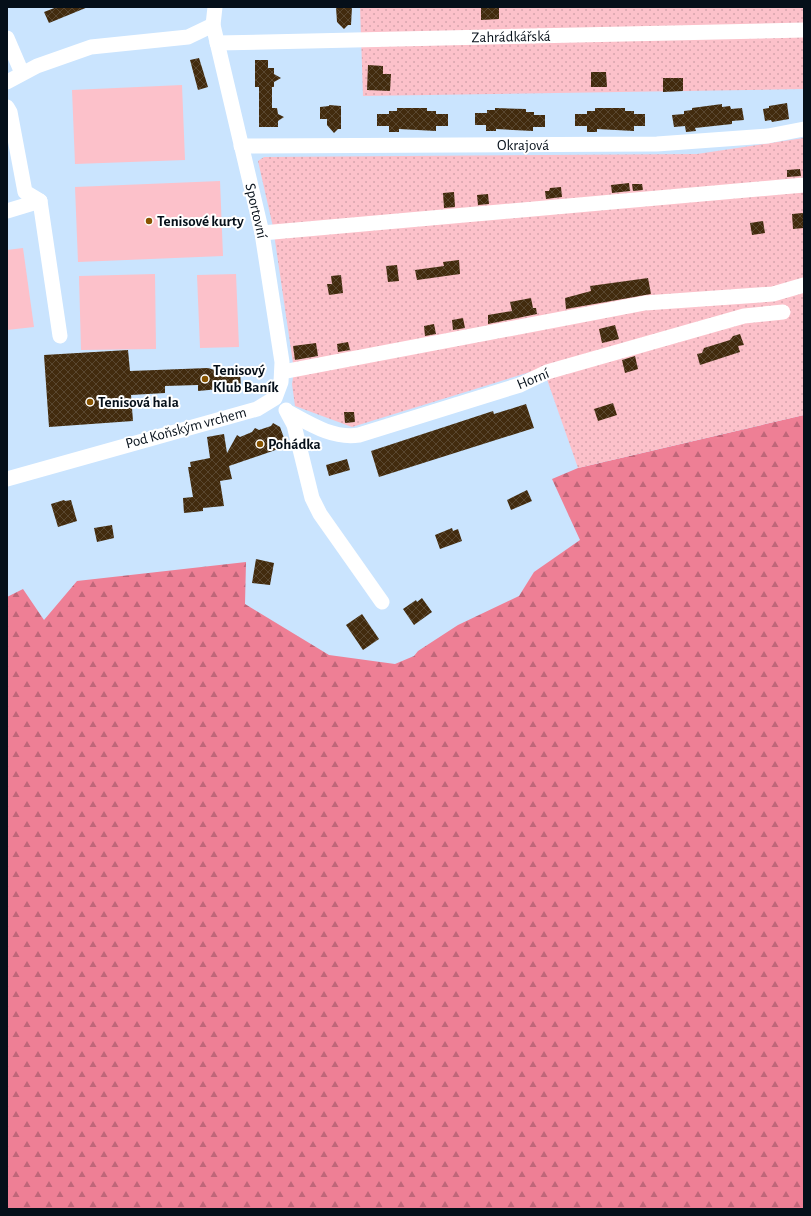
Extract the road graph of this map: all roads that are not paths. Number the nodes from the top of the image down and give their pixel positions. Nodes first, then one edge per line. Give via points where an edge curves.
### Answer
1 (215, 7) edge
2 (213, 26) junction
3 (804, 30) edge
4 (7, 38) edge
5 (217, 43) junction
6 (22, 73) junction
7 (7, 82) edge
8 (7, 107) edge
9 (804, 129) edge
10 (241, 146) junction
11 (804, 186) edge
12 (40, 201) junction
13 (7, 211) edge
14 (262, 233) junction
15 (804, 285) edge
16 (783, 312) dead end
17 (60, 336) dead end
18 (282, 372) junction
19 (275, 398) junction
20 (288, 412) junction
21 (7, 479) edge
22 (382, 602) dead end

1 - 2 street, Sportovní
2 - 5 street, Sportovní
2 - 6 street via 188,37 91,47
3 - 5 street, Zahrádkářská
4 - 6 street
5 - 10 street, Sportovní
6 - 7 street
8 - 12 street via 25,192
9 - 10 street, Okrajová via 768,136 656,144
10 - 14 street, Sportovní
11 - 14 street
12 - 13 street
12 - 17 street
14 - 18 street, Sportovní
15 - 18 street via 773,294 645,303
16 - 20 street, Horní via 744,316 547,372 520,385 359,435 338,435
18 - 19 street, Sportovní
19 - 20 street
19 - 21 street, Pod Koňským vrchem via 258,409
20 - 22 street via 299,441 312,498 320,514

